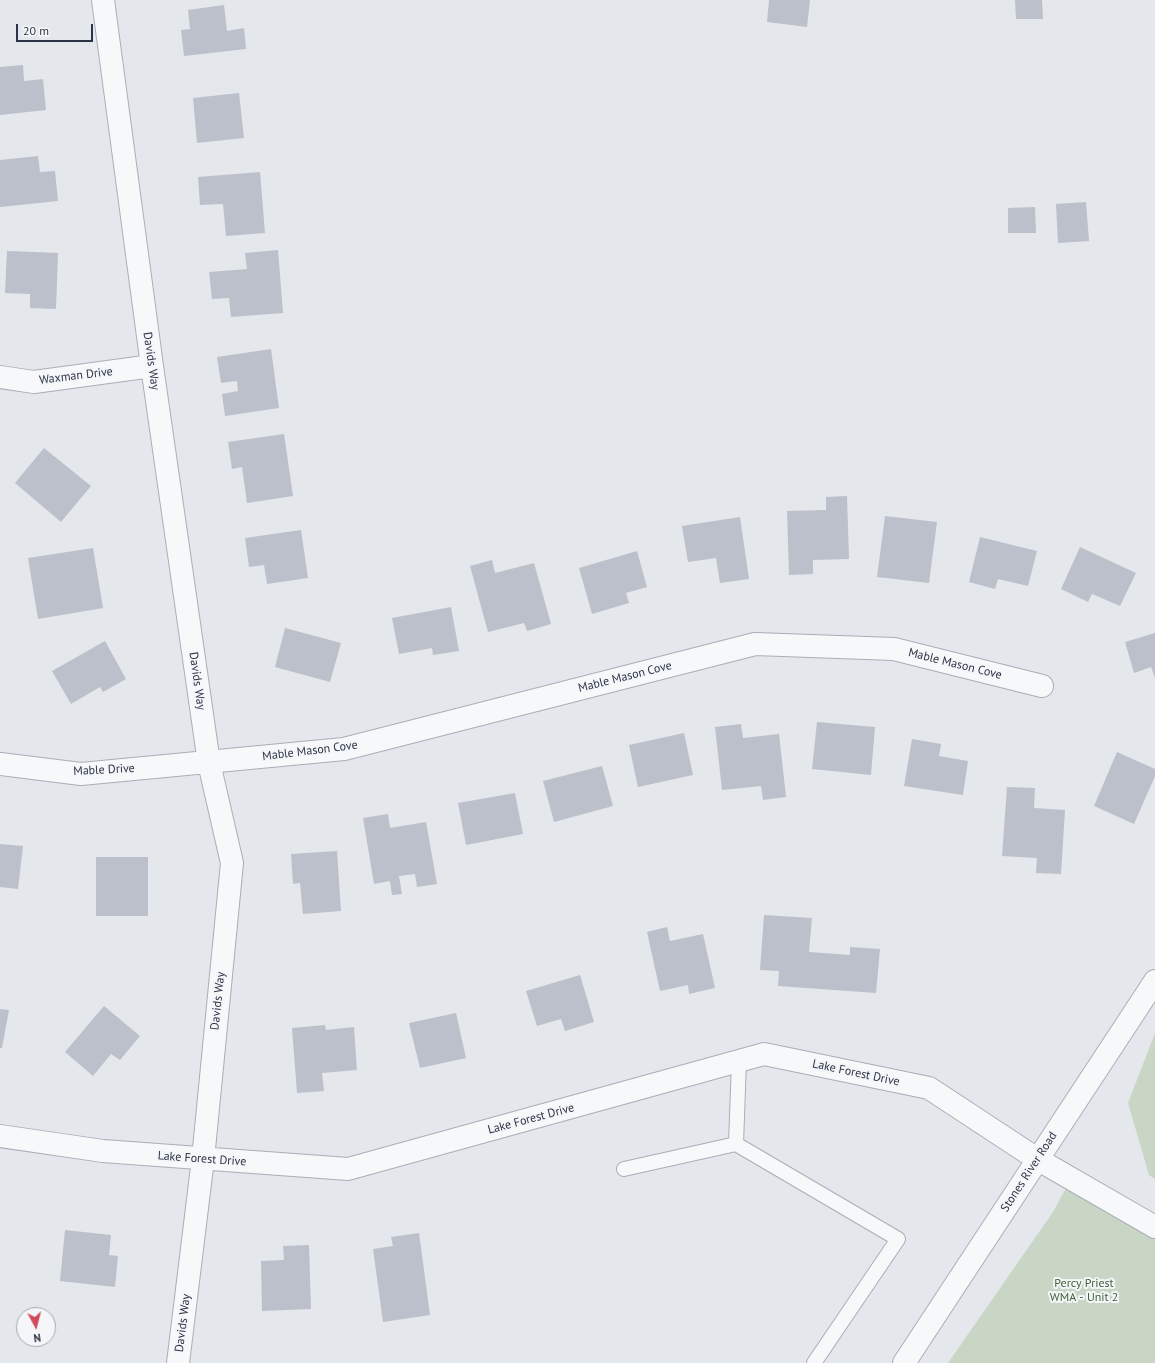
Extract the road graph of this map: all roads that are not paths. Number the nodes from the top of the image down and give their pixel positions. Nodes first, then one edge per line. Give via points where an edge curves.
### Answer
1 (103, 0) edge
2 (152, 366) junction
3 (0, 377) edge
4 (1042, 686) dead end
5 (209, 763) junction
6 (0, 764) edge
7 (1155, 981) edge
8 (739, 1061) junction
9 (0, 1136) edge
10 (736, 1144) junction
11 (203, 1159) junction
12 (1037, 1159) junction
13 (624, 1169) dead end
14 (1155, 1227) edge
15 (178, 1363) edge
16 (814, 1363) edge
17 (904, 1363) edge

1 - 2 street, Davids Way
2 - 3 street, Waxman Drive via 34,382
2 - 5 street, Davids Way
4 - 5 street, Mable Mason Cove via 894,649 755,644 344,749
5 - 6 street, Mable Drive via 81,774
5 - 11 street, Davids Way via 232,863
7 - 12 street, Stones River Road
8 - 10 lane
8 - 11 street, Lake Forest Drive via 348,1169
8 - 12 street, Lake Forest Drive via 764,1054 929,1088
9 - 11 street, Lake Forest Drive via 103,1151
10 - 13 lane
10 - 16 lane via 898,1239
11 - 15 street, Davids Way
12 - 14 street, Lake Forest Drive
12 - 17 street, Stones River Road

